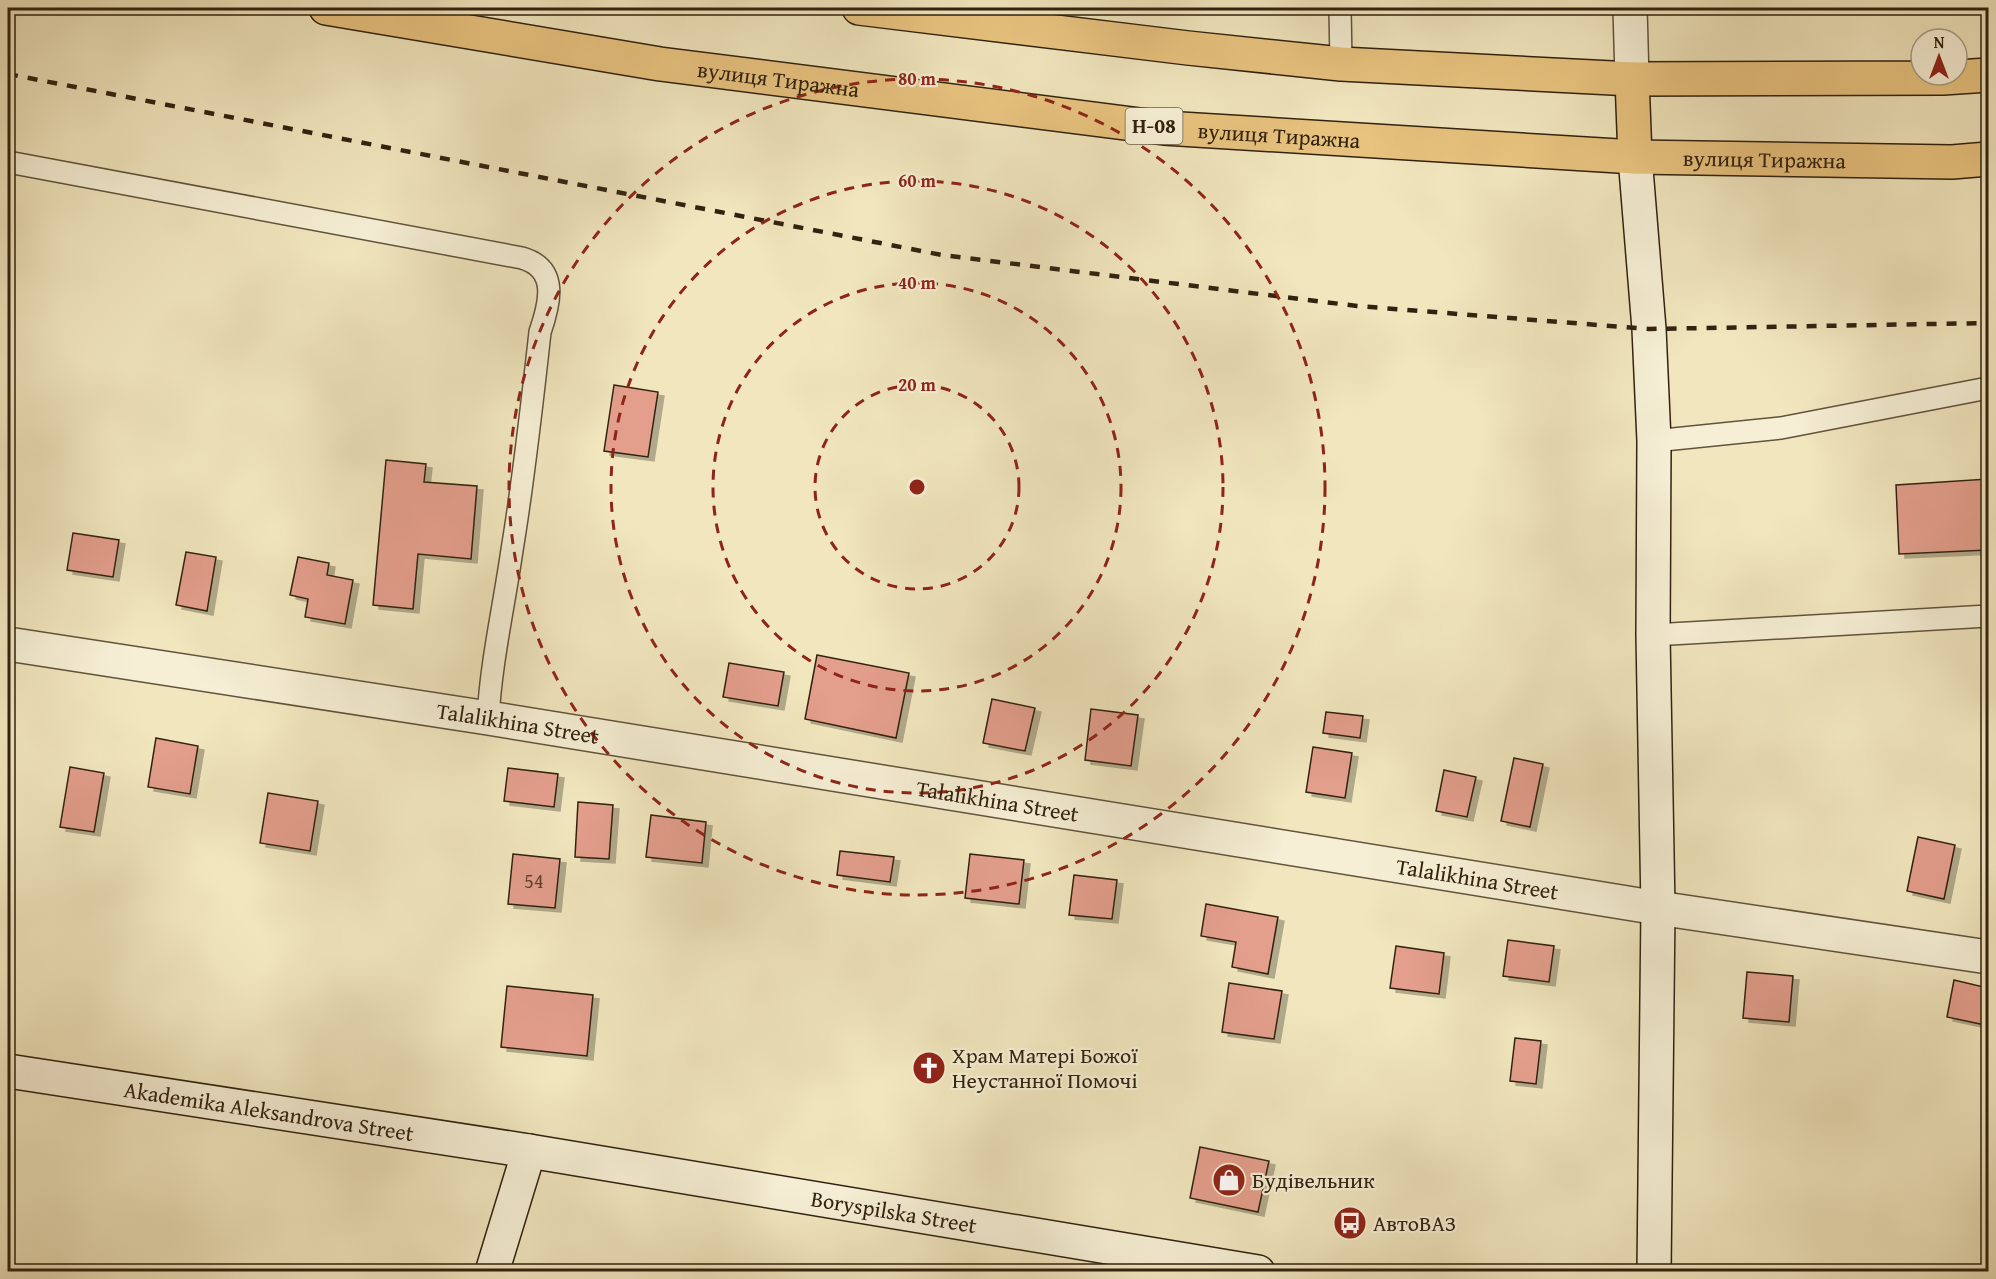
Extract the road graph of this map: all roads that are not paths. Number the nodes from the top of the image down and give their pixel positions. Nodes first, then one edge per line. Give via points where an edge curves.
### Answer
1 (326, 8) edge
2 (859, 8) edge
3 (1340, 8) edge
4 (1630, 8) edge
5 (1341, 64) junction
6 (1989, 75) edge
7 (1632, 80) junction
8 (1635, 157) junction
9 (1989, 159) edge
10 (8, 162) edge
11 (1989, 388) edge
12 (1654, 441) junction
13 (1989, 616) edge
14 (1653, 635) junction
15 (8, 644) edge
16 (488, 718) junction
17 (1658, 908) junction
18 (1989, 957) edge
19 (8, 1071) edge
20 (529, 1151) junction
21 (1245, 1270) edge
22 (492, 1272) edge
23 (1654, 1272) edge

1 - 8 main road, вулиця Тиражна / Н-08 via 660,64 1164,128
2 - 5 main road
3 - 5 lane
4 - 7 street
5 - 7 main road
6 - 7 main road
7 - 8 main road
8 - 9 main road, вулиця Тиражна / Н-08 via 1952,162
8 - 12 street
10 - 16 lane via 522,258 540,266 548,277 548,297 490,681
11 - 12 lane via 1781,428
12 - 14 street
13 - 14 lane
14 - 17 street
15 - 16 street, Talalikhina Street
16 - 17 street, Talalikhina Street
17 - 18 street, Talalikhina Street
17 - 23 street
19 - 20 street, Akademika Aleksandrova Street
20 - 21 street, Boryspilska Street
20 - 22 street

